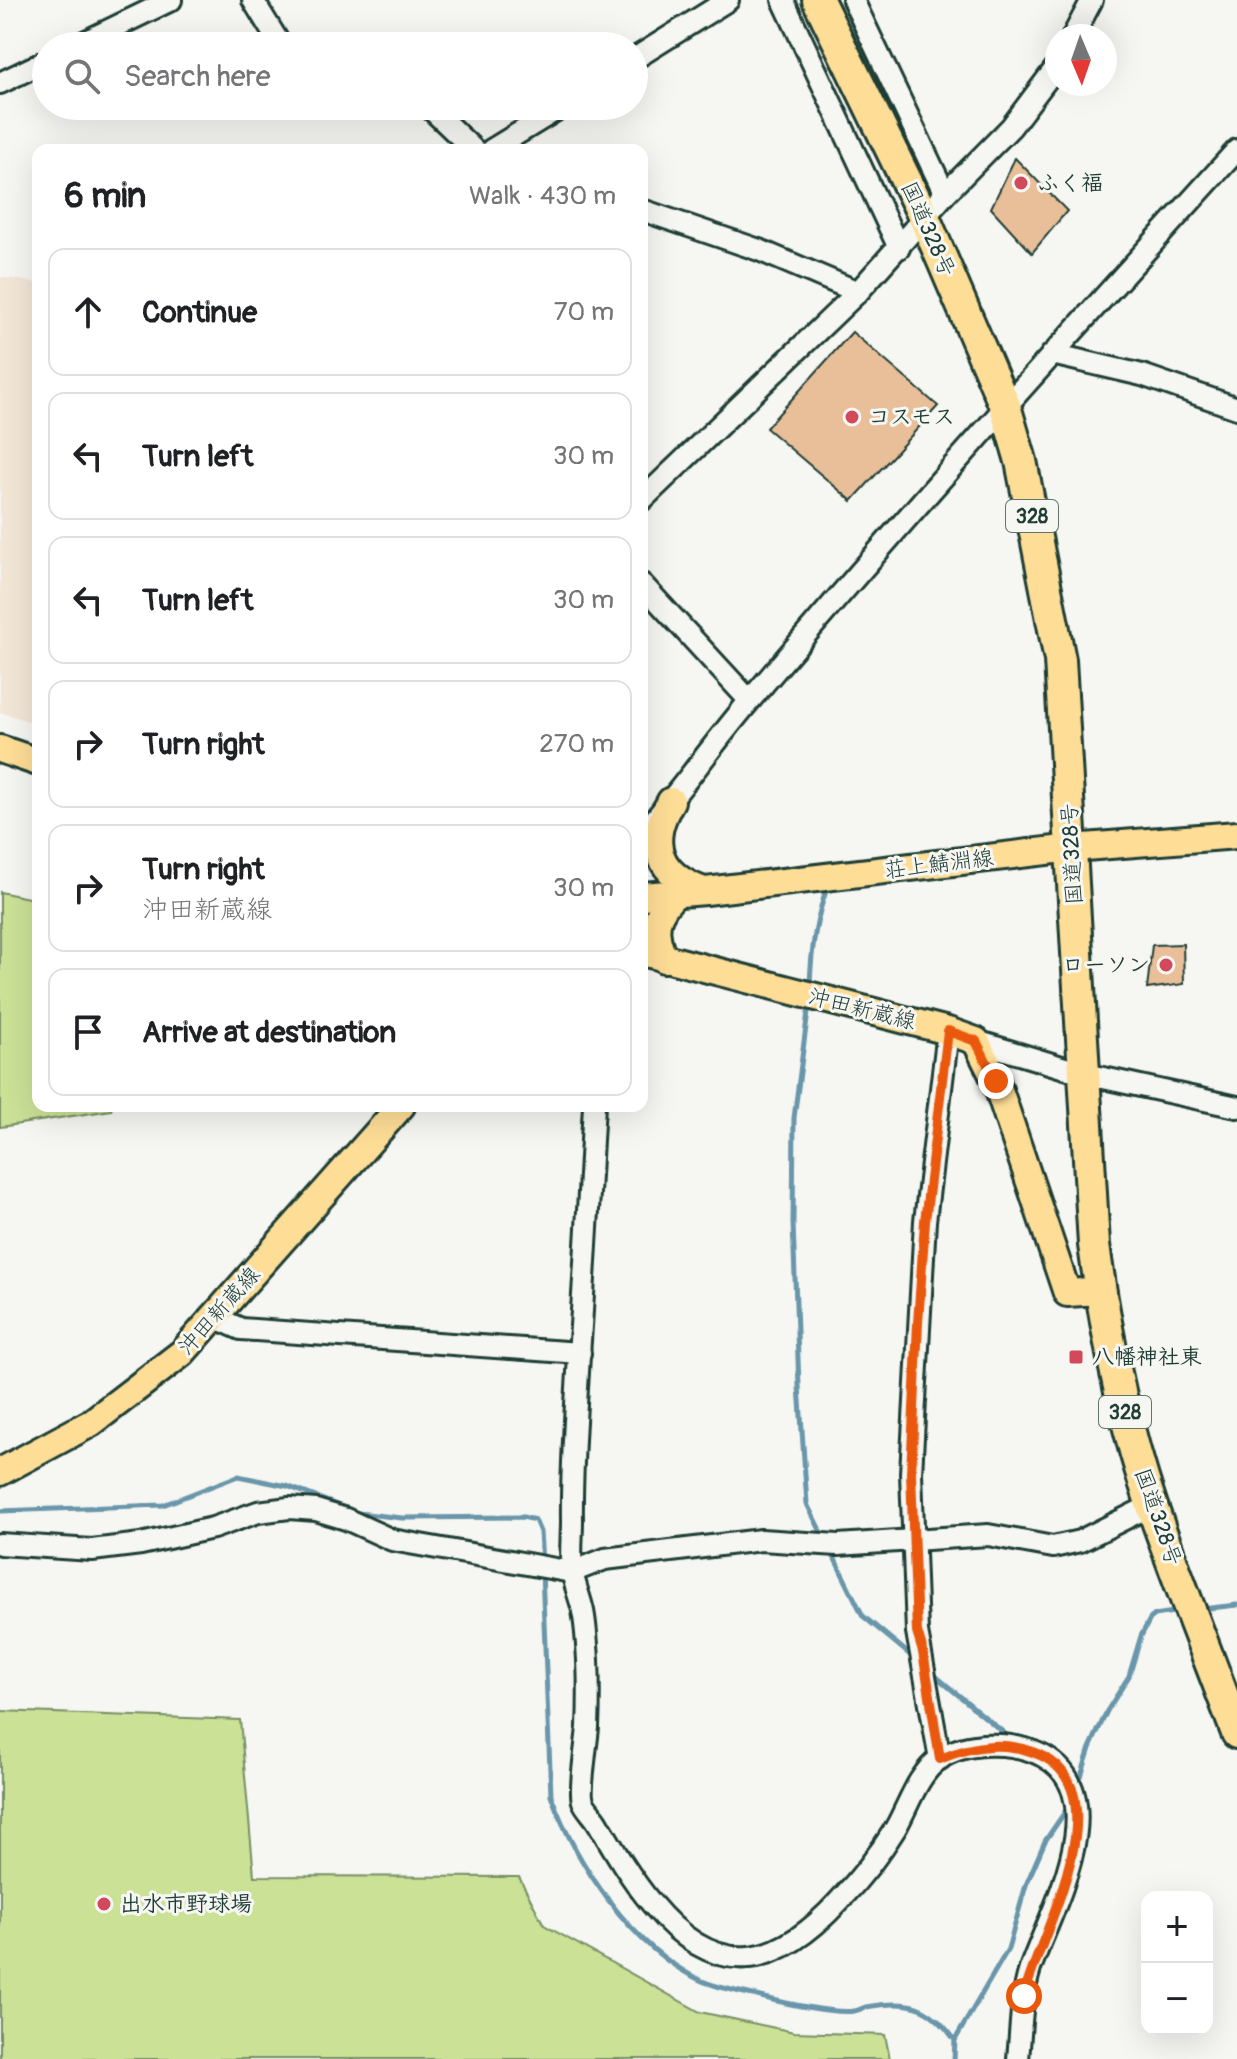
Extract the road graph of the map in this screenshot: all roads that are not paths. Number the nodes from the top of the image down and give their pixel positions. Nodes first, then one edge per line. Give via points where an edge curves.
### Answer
1 (171, 0) edge
2 (253, 0) edge
3 (728, 0) edge
4 (783, 0) edge
5 (818, 0) edge
6 (853, 0) edge
7 (1092, 0) edge
8 (1079, 24) edge
9 (105, 32) edge
10 (272, 32) edge
11 (648, 50) edge
12 (32, 68) edge
13 (1045, 82) edge
14 (0, 83) edge
15 (443, 120) edge
16 (540, 120) edge
17 (468, 144) edge
18 (501, 144) edge
19 (1237, 150) edge
20 (945, 194) junction
21 (648, 212) edge
22 (924, 217) junction
23 (899, 248) junction
24 (858, 292) junction
25 (1052, 354) junction
26 (1005, 406) junction
27 (1237, 408) edge
28 (648, 494) edge
29 (648, 591) edge
30 (749, 700) junction
31 (0, 749) edge
32 (32, 760) edge
33 (671, 801) junction
34 (648, 827) edge
35 (1237, 835) edge
36 (1072, 848) junction
37 (706, 891) junction
38 (676, 893) junction
39 (648, 895) edge
40 (653, 955) edge
41 (948, 1031) junction
42 (976, 1041) junction
43 (1085, 1074) junction
44 (1237, 1107) edge
45 (396, 1112) edge
46 (594, 1112) edge
47 (1100, 1291) junction
48 (214, 1317) junction
49 (580, 1353) junction
50 (0, 1472) edge
51 (1152, 1505) junction
52 (915, 1539) junction
53 (0, 1544) edge
54 (572, 1572) junction
55 (1237, 1733) edge
56 (940, 1759) junction
57 (1018, 2059) edge

1 - 9 street
2 - 10 street
3 - 11 street
4 - 23 street
5 - 22 highway, 国道328号 / 328
6 - 20 street
7 - 8 street
12 - 14 street
13 - 20 street via 1011,127
15 - 17 street
16 - 18 street
19 - 25 street
20 - 22 street
21 - 24 street via 759,250
22 - 23 street
22 - 26 highway, 国道328号 / 328
23 - 24 street
24 - 28 street
25 - 26 street
25 - 27 street via 1142,375
26 - 30 street
26 - 36 highway, 国道328号 / 328 via 1060,660
29 - 30 street
30 - 33 street
31 - 32 main road
33 - 34 street
33 - 37 main road via 659,821 658,845 666,867 683,884
35 - 36 main road, 荘上鯖淵線
36 - 37 main road, 荘上鯖淵線
36 - 43 highway, 国道328号 / 328
37 - 38 main road, 荘上鯖淵線
38 - 39 main road, 荘上鯖淵線
38 - 40 main road via 658,916
40 - 41 main road, 沖田新蔵線
41 - 42 main road, 沖田新蔵線
41 - 52 street via 924,1236 911,1473
42 - 43 street
42 - 47 main road via 996,1081 1067,1293
43 - 44 street
43 - 47 highway, 国道328号 / 328
45 - 48 main road, 沖田新蔵線
46 - 49 street
47 - 51 highway, 国道328号 / 328
48 - 49 street via 241,1329
48 - 50 main road, 沖田新蔵線 via 182,1353 129,1396 51,1447
49 - 54 street via 571,1468
51 - 52 street via 1080,1541 1053,1547 988,1535
51 - 55 highway, 国道328号 / 328
52 - 54 street via 838,1545 730,1541 605,1559
52 - 56 street via 917,1632
53 - 54 street via 92,1550 213,1528 258,1512 302,1509 346,1519 392,1540
54 - 56 street via 584,1614 588,1661 582,1800 654,1906 695,1944 717,1954 751,1957 796,1942 861,1878
56 - 57 street via 991,1745 1024,1748 1063,1774 1078,1812 1059,1898 1026,1984

